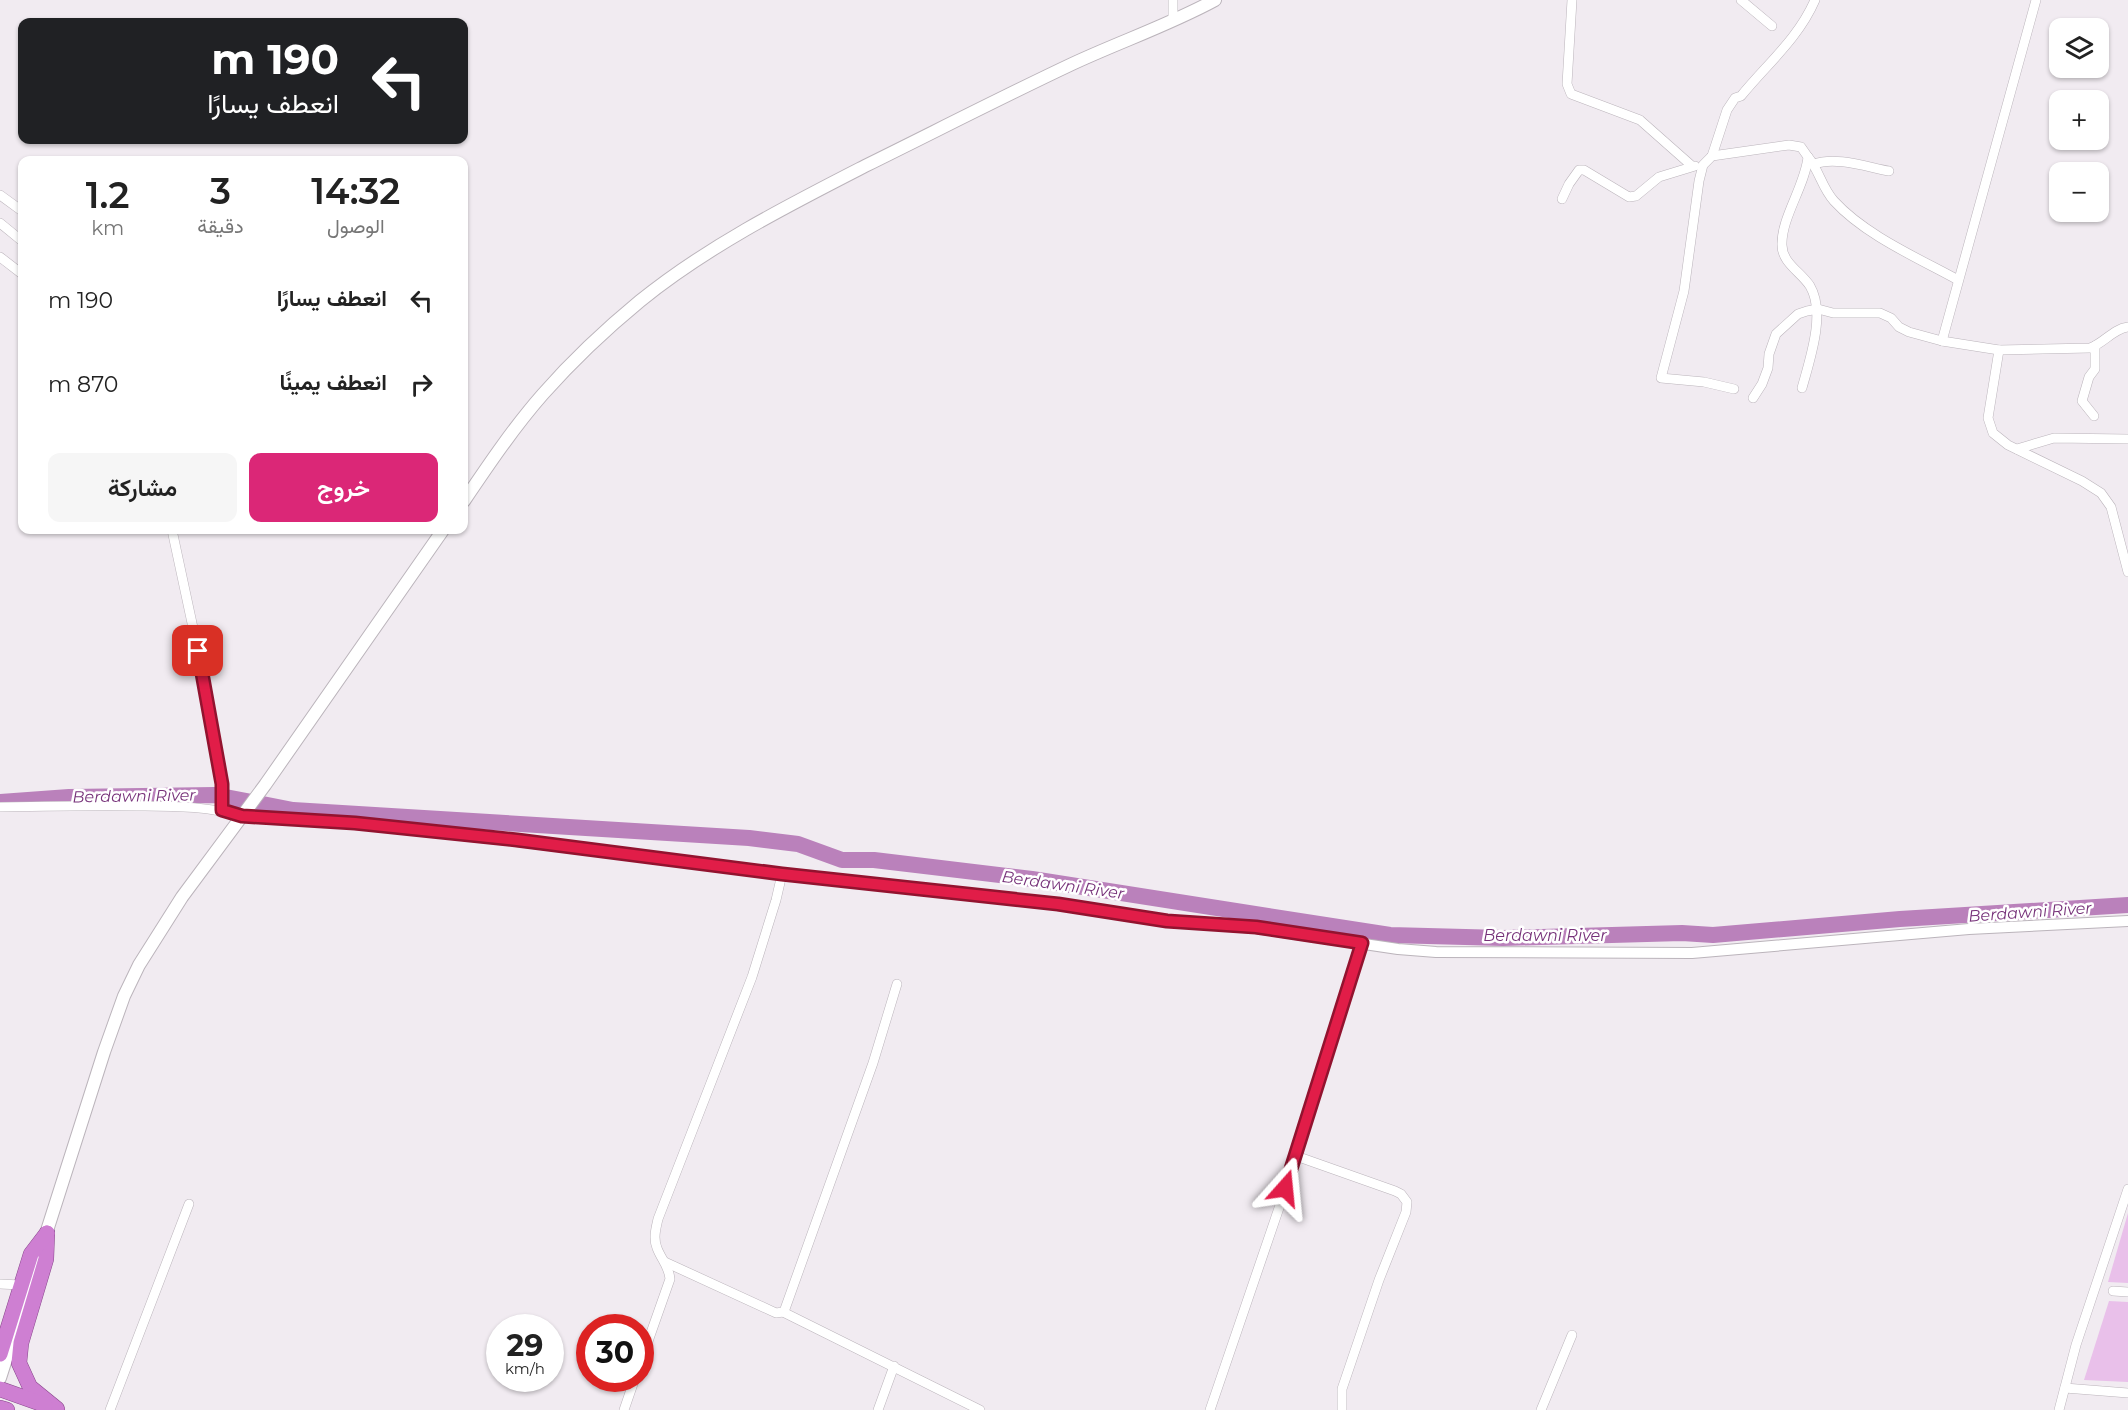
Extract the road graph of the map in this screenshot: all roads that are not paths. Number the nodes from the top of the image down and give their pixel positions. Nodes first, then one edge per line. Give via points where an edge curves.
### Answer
1 (1173, 0) edge
2 (1215, 0) edge
3 (1572, 0) edge
4 (1742, 0) edge
5 (1815, 0) edge
6 (2036, 0) edge
7 (1173, 21) junction
8 (1772, 26) dead end
9 (1712, 156) junction
10 (1811, 161) junction
11 (1703, 165) junction
12 (1692, 166) junction
13 (1889, 171) dead end
14 (0, 195) edge
15 (1562, 199) dead end
16 (18, 208) edge
17 (0, 223) edge
18 (18, 238) edge
19 (0, 257) edge
20 (18, 271) edge
21 (1958, 280) junction
22 (1818, 309) junction
23 (2128, 327) edge
24 (1942, 341) junction
25 (2095, 346) junction
26 (1999, 350) junction
27 (1802, 388) dead end
28 (1734, 389) dead end
29 (1753, 398) dead end
30 (2094, 416) dead end
31 (2128, 440) edge
32 (2017, 449) junction
33 (468, 495) edge
34 (173, 534) edge
35 (440, 534) edge
36 (2128, 572) edge
37 (0, 807) edge
38 (222, 810) junction
39 (244, 813) junction
40 (782, 874) junction
41 (2128, 921) edge
42 (1362, 943) junction
43 (897, 984) dead end
44 (1296, 1156) junction
45 (2128, 1189) edge
46 (189, 1204) dead end
47 (46, 1233) junction
48 (665, 1262) junction
49 (0, 1284) edge
50 (21, 1285) junction
51 (2113, 1291) dead end
52 (2128, 1292) edge
53 (783, 1312) junction
54 (654, 1326) edge
55 (1572, 1335) dead end
56 (0, 1354) edge
57 (894, 1366) junction
58 (0, 1378) edge
59 (2065, 1388) junction
60 (0, 1389) edge
61 (630, 1392) edge
62 (2128, 1393) edge
63 (0, 1408) edge
64 (58, 1409) edge
65 (7, 1410) edge
66 (110, 1410) edge
67 (624, 1410) edge
68 (878, 1410) edge
69 (980, 1410) edge
70 (1210, 1410) edge
71 (1342, 1410) edge
72 (1541, 1410) edge
73 (2059, 1410) edge

1 - 7 street
2 - 7 main road
3 - 12 street via 1567,84 1571,93 1640,120
4 - 8 street
5 - 9 street via 1791,41 1732,102
6 - 21 street
7 - 33 main road via 1107,47 948,124 790,204 697,259 611,326 551,386
9 - 10 street via 1789,145 1801,147
9 - 11 street
10 - 13 street
10 - 21 street via 1828,193 1847,213 1874,233
10 - 22 street via 1782,248 1787,260 1810,286
11 - 12 street
11 - 28 street via 1684,291 1661,378
12 - 15 street via 1659,177 1636,196 1629,197 1579,170
14 - 16 street
17 - 18 street
19 - 20 street
21 - 24 street
22 - 24 street via 1833,313 1880,313 1909,332
22 - 27 street
22 - 29 street via 1798,314 1776,334 1768,368
23 - 25 street via 2115,331
24 - 26 street
25 - 26 street
25 - 30 street via 2095,369 2082,401
26 - 32 street via 1989,426 1999,439
31 - 32 street via 2054,438
32 - 36 street via 2101,493 2110,507
34 - 38 street via 222,784
35 - 39 main road
37 - 38 street via 85,804
38 - 39 street
39 - 40 street via 517,840
39 - 47 main road via 158,933 129,986
40 - 42 street via 1058,904 1167,921 1256,927
40 - 48 street via 752,977 658,1219 656,1246
41 - 42 street via 1969,929 1692,953 1436,952
42 - 44 street
43 - 53 street via 873,1064
44 - 70 street
44 - 71 street via 1395,1191 1407,1202 1342,1389
45 - 59 street
46 - 66 street
47 - 50 highway via 31,1254
47 - 58 main road
47 - 64 highway via 46,1259 21,1342 19,1363 30,1387
48 - 53 street via 770,1310
48 - 54 street via 669,1285
49 - 50 street
50 - 56 highway
51 - 52 street
53 - 57 street
55 - 72 street
57 - 68 street
57 - 69 street
59 - 62 street
59 - 73 street
60 - 64 highway
61 - 67 street
63 - 65 highway

